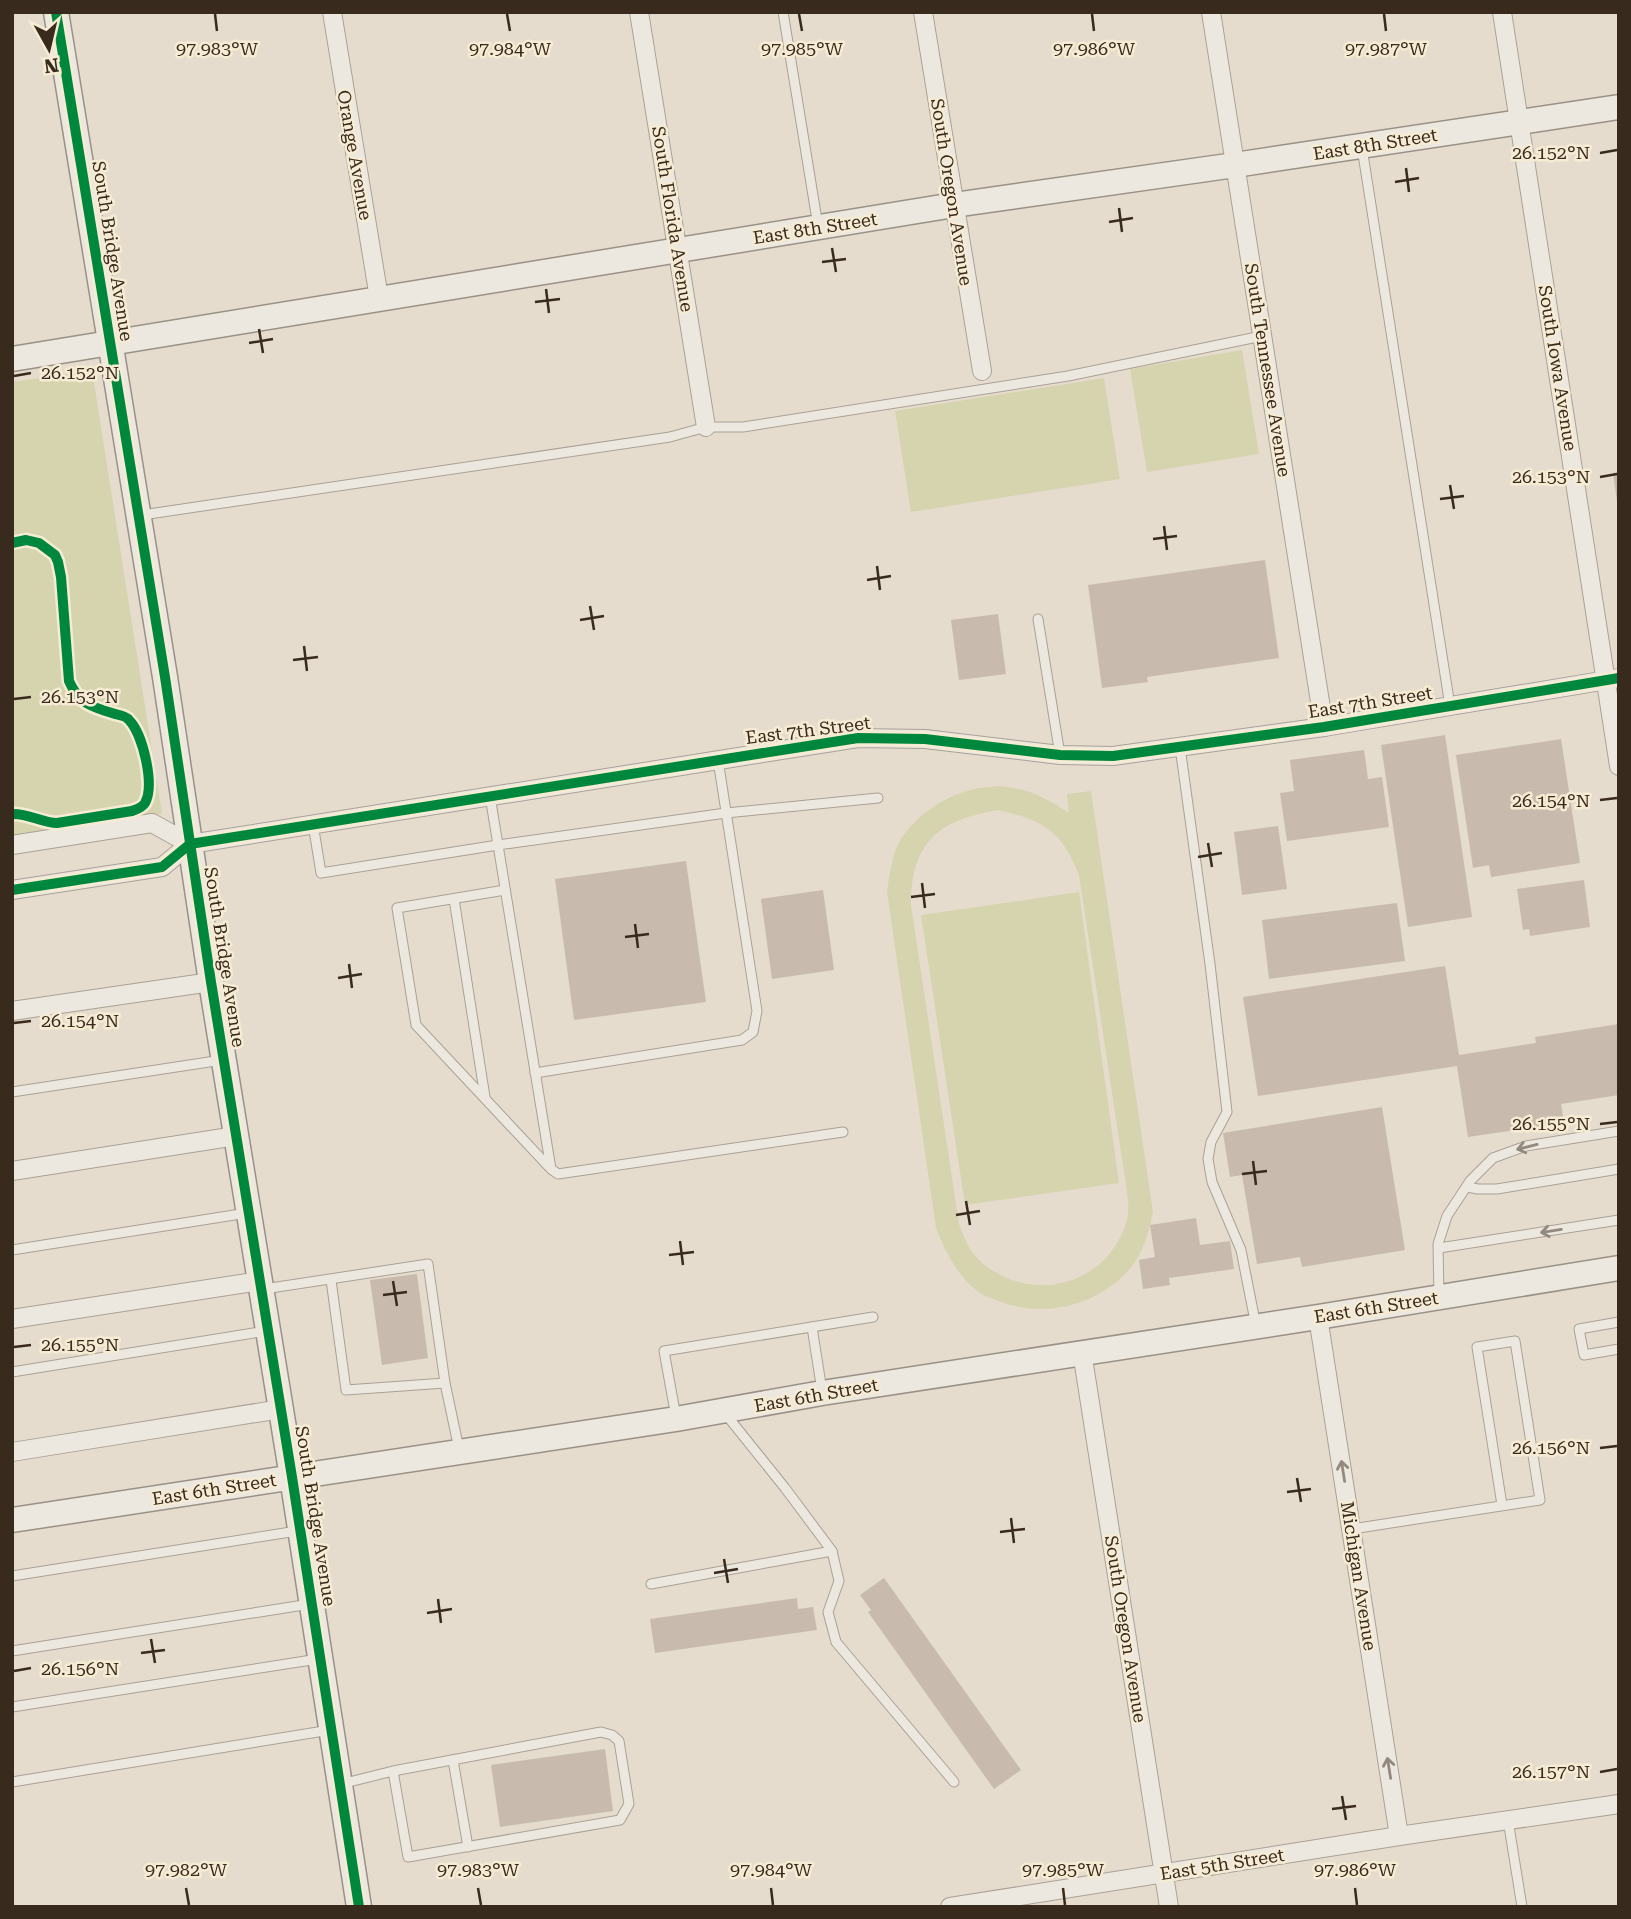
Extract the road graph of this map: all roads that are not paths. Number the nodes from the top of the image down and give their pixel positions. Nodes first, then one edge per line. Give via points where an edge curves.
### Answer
1 (56, 12) edge
2 (332, 12) edge
3 (639, 12) edge
4 (783, 12) edge
5 (923, 12) edge
6 (1211, 12) edge
7 (1502, 12) edge
8 (1619, 107) edge
9 (1520, 122) junction
10 (1362, 145) junction
11 (1235, 165) junction
12 (954, 205) junction
13 (819, 228) junction
14 (679, 250) junction
15 (379, 298) junction
16 (1262, 336) junction
17 (110, 343) junction
18 (12, 359) edge
19 (982, 371) dead end
20 (706, 427) junction
21 (139, 516) junction
22 (1038, 619) dead end
23 (1612, 679) edge
24 (1450, 706) junction
25 (1324, 727) junction
26 (1180, 747) junction
27 (1060, 755) junction
28 (718, 760) junction
29 (1619, 765) edge
30 (490, 796) junction
31 (878, 798) dead end
32 (726, 813) junction
33 (313, 824) junction
34 (190, 844) junction
35 (12, 845) edge
36 (498, 845) junction
37 (505, 890) junction
38 (12, 891) edge
39 (454, 898) junction
40 (211, 982) junction
41 (12, 1011) edge
42 (223, 1060) junction
43 (535, 1073) junction
44 (12, 1092) edge
45 (485, 1099) junction
46 (1619, 1131) edge
47 (843, 1132) dead end
48 (236, 1136) junction
49 (551, 1169) junction
50 (1619, 1169) edge
51 (12, 1171) edge
52 (1467, 1186) junction
53 (248, 1213) junction
54 (1619, 1220) edge
55 (1439, 1248) junction
56 (12, 1250) edge
57 (1619, 1268) edge
58 (331, 1280) junction
59 (260, 1286) junction
60 (1439, 1297) junction
61 (873, 1317) dead end
62 (1318, 1317) junction
63 (12, 1320) edge
64 (1619, 1322) edge
65 (1256, 1326) junction
66 (813, 1327) junction
67 (268, 1331) junction
68 (1619, 1349) edge
69 (1082, 1352) junction
70 (12, 1372) edge
71 (445, 1383) junction
72 (822, 1393) junction
73 (281, 1409) junction
74 (723, 1411) junction
75 (676, 1419) junction
76 (459, 1451) junction
77 (12, 1452) edge
78 (292, 1477) junction
79 (1502, 1506) junction
80 (12, 1520) edge
81 (1352, 1529) junction
82 (300, 1531) junction
83 (832, 1551) junction
84 (12, 1576) edge
85 (651, 1584) dead end
86 (312, 1604) junction
87 (12, 1651) edge
88 (320, 1658) junction
89 (12, 1707) edge
90 (331, 1730) junction
91 (453, 1760) junction
92 (393, 1771) junction
93 (12, 1782) edge
94 (954, 1782) dead end
95 (340, 1785) junction
96 (1619, 1804) edge
97 (1508, 1820) junction
98 (1399, 1836) junction
99 (468, 1847) junction
100 (1163, 1874) junction
101 (359, 1907) edge
102 (950, 1907) edge
103 (1169, 1907) edge
104 (1522, 1907) edge

1 - 17 street, South Bridge Avenue
2 - 15 street, Orange Avenue
3 - 14 street, South Florida Avenue
4 - 13 lane
5 - 12 street, South Oregon Avenue
6 - 11 street, South Tennessee Avenue
7 - 9 street, South Iowa Avenue
8 - 9 street, East 8th Street
9 - 10 street, East 8th Street
9 - 23 street, South Iowa Avenue
10 - 11 street, East 8th Street
10 - 24 lane
11 - 12 street, East 8th Street
11 - 16 street, South Tennessee Avenue
12 - 13 street, East 8th Street
12 - 19 street, South Oregon Avenue
13 - 14 street, East 8th Street
14 - 15 street, East 8th Street
14 - 20 street, South Florida Avenue
15 - 17 street, East 8th Street
16 - 20 lane via 1068,376 744,427
16 - 25 street, South Tennessee Avenue
17 - 18 street, East 8th Street
17 - 21 street, South Bridge Avenue
20 - 21 lane via 670,437
21 - 34 street, South Bridge Avenue
22 - 27 lane
23 - 24 street, East 7th Street
23 - 29 street, South Iowa Avenue
24 - 25 street, East 7th Street
25 - 26 street, East 7th Street
26 - 27 street, East 7th Street via 1113,757
26 - 65 lane via 1227,1112 1211,1142 1208,1159 1212,1182 1241,1250
27 - 28 street, East 7th Street via 925,739 858,738
28 - 30 street, East 7th Street
28 - 32 lane
30 - 33 street, East 7th Street
30 - 36 lane
31 - 32 lane
32 - 36 lane
32 - 43 lane via 758,1011 753,1032 742,1040
33 - 34 street, East 7th Street
33 - 36 lane via 321,873
34 - 35 street via 152,822
34 - 38 street via 162,867
34 - 40 street, South Bridge Avenue
36 - 37 lane
37 - 39 lane
37 - 43 lane
39 - 45 lane
39 - 45 lane via 397,908 415,1025
40 - 41 street
40 - 42 street, South Bridge Avenue
42 - 44 lane
42 - 48 street, South Bridge Avenue
43 - 49 lane
45 - 49 lane
46 -> 52 lane via 1526,1146 1493,1158
47 - 49 lane via 558,1174
48 - 51 street
48 - 53 street, South Bridge Avenue
50 - 52 lane via 1497,1188
52 - 55 lane via 1447,1216
53 - 56 lane
53 - 59 street, South Bridge Avenue
54 -> 55 lane
55 - 60 lane
57 - 60 street, East 6th Street
58 - 59 lane
58 - 71 lane via 346,1390
58 - 71 lane via 428,1264
59 - 63 street
59 - 67 street, South Bridge Avenue
60 - 62 street, East 6th Street
61 - 66 lane
62 - 65 street, East 6th Street
81 -> 62 street, Michigan Avenue
64 - 68 lane via 1579,1329 1584,1355
65 - 69 street, East 6th Street
66 - 72 lane
66 - 75 lane via 664,1351
67 - 70 lane
67 - 73 street, South Bridge Avenue
69 - 72 street, East 6th Street
69 - 100 street, South Oregon Avenue
71 - 76 lane
72 - 74 street, East 6th Street
73 - 77 street
73 - 78 street, South Bridge Avenue
74 - 75 street, East 6th Street
74 - 83 lane
75 - 76 street, East 6th Street
76 - 78 street, East 6th Street
78 - 80 street, East 6th Street
78 - 82 street, South Bridge Avenue
79 - 79 lane via 1540,1500 1515,1341 1477,1347
79 - 81 lane
98 -> 81 street, Michigan Avenue
82 - 84 lane
82 - 86 street, South Bridge Avenue
83 - 85 lane
83 - 94 lane via 838,1581 828,1612 836,1642
86 - 87 lane
86 - 88 street, South Bridge Avenue
88 - 89 lane
88 - 90 street, South Bridge Avenue
90 - 93 lane
90 - 95 street, South Bridge Avenue
91 - 92 lane
91 - 99 lane
91 - 99 lane via 601,1732 619,1741 629,1804 620,1820
92 - 95 lane
92 - 99 lane via 408,1857
95 - 101 street, South Bridge Avenue
96 - 97 street, East 5th Street
97 - 98 street, East 5th Street
97 - 104 lane
98 - 100 street, East 5th Street
100 - 102 street, East 5th Street
100 - 103 street, South Oregon Avenue

